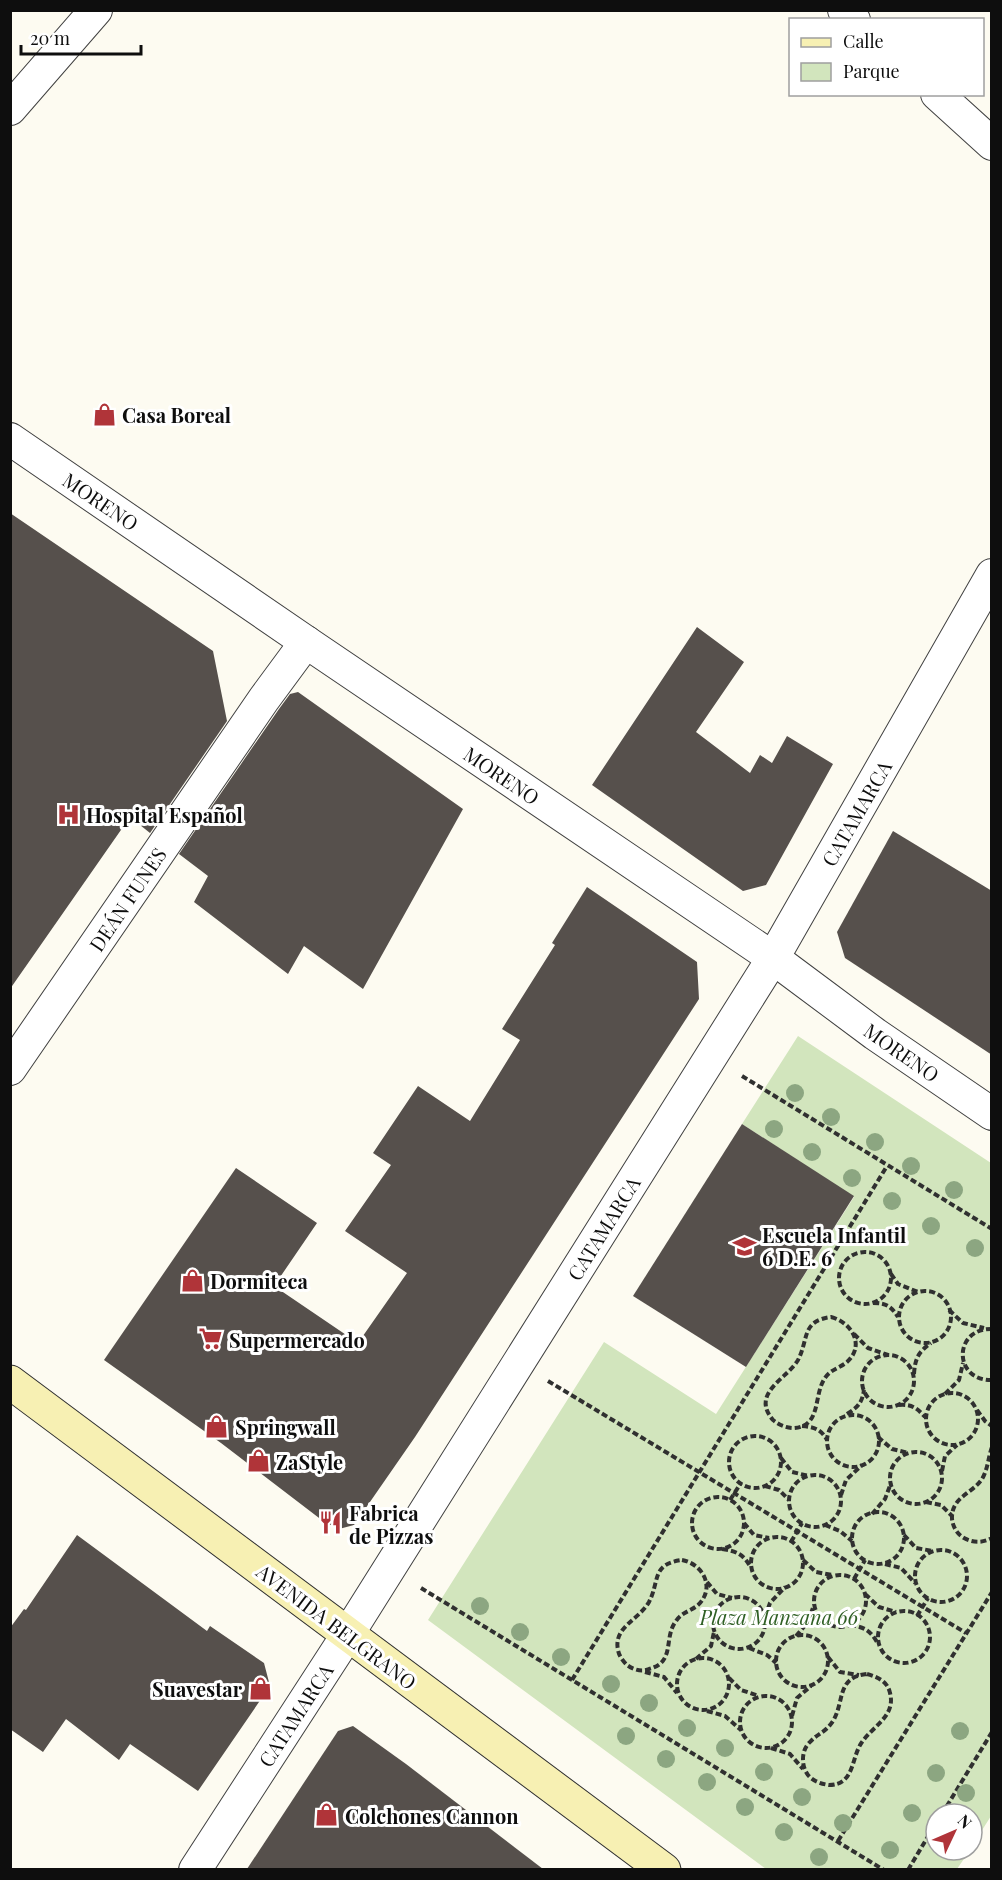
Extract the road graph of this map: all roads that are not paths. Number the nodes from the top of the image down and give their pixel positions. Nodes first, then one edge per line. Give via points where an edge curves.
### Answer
1 (96, 10) edge
2 (939, 96) edge
3 (10, 109) edge
4 (992, 144) edge
5 (10, 440) edge
6 (992, 575) edge
7 (306, 642) junction
8 (773, 958) junction
9 (10, 1069) edge
10 (992, 1114) edge
11 (10, 1382) edge
12 (348, 1634) junction
13 (195, 1869) edge
14 (664, 1869) edge

1 - 3 street
2 - 4 street
5 - 7 street, MORENO
6 - 8 street, CATAMARCA
7 - 8 street, MORENO
7 - 9 street, DEÁN FUNES
8 - 10 street, MORENO
8 - 12 street, CATAMARCA
11 - 12 main road, AVENIDA BELGRANO
12 - 13 street, CATAMARCA
12 - 14 main road, AVENIDA BELGRANO

